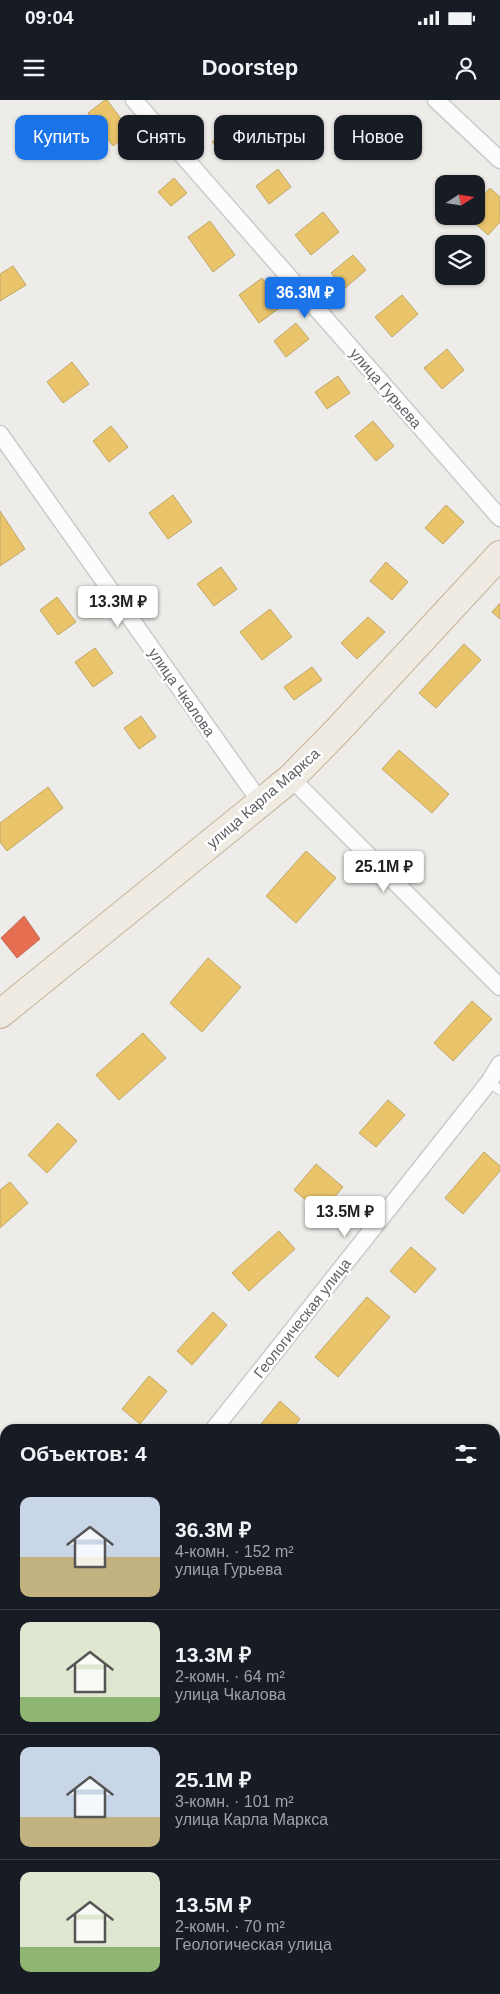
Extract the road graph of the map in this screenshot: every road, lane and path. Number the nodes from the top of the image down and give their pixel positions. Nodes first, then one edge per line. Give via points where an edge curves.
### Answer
1 (134, 100) edge
2 (436, 100) edge
3 (500, 160) edge
4 (0, 434) edge
5 (500, 518) edge
6 (500, 554) edge
7 (290, 778) junction
8 (261, 803) junction
9 (500, 987) edge
10 (0, 1014) edge
11 (500, 1064) edge
12 (494, 1086) edge
13 (218, 1424) edge

1 - 5 street, улица Гурьева
2 - 3 street
4 - 8 street, улица Чкалова
6 - 7 highway, улица Карла Маркса
7 - 8 highway, улица Карла Маркса
7 - 9 street
8 - 10 highway, улица Карла Маркса
11 - 12 street, Геологическая улица
12 - 13 street, Геологическая улица

